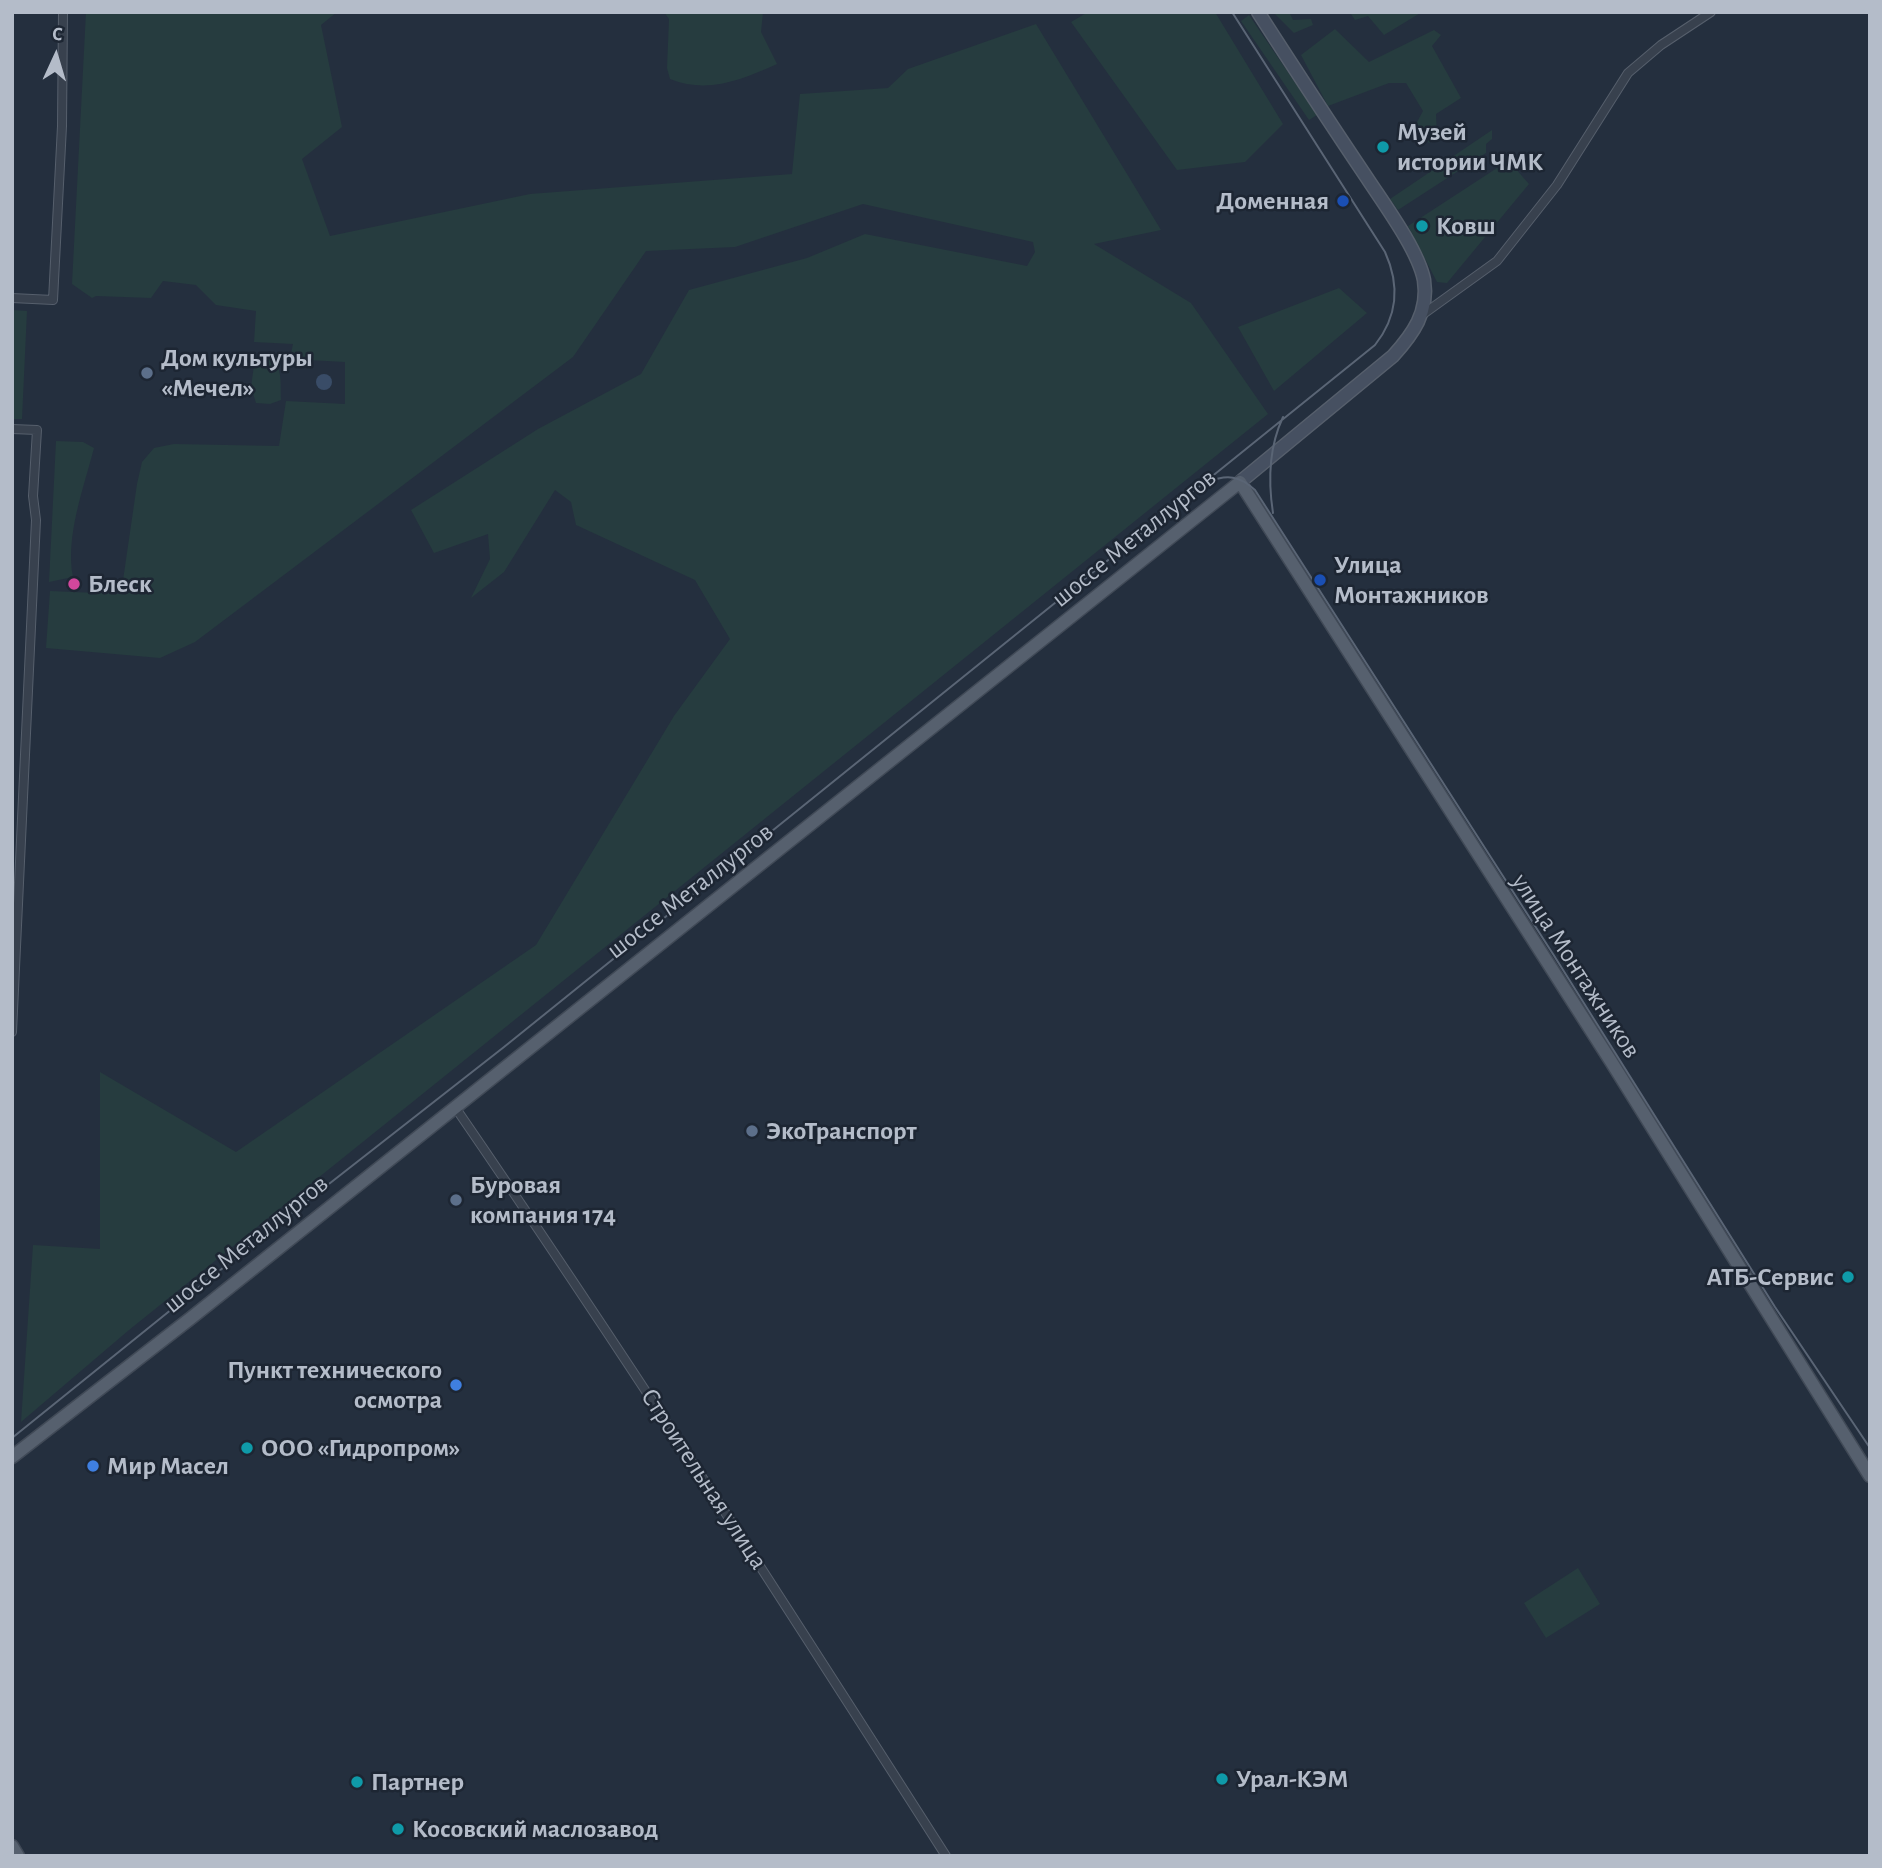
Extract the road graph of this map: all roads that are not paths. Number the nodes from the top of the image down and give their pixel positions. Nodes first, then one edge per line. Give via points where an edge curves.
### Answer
1 (63, 12) edge
2 (1258, 12) edge
3 (1711, 12) edge
4 (1699, 15) edge
5 (12, 298) edge
6 (1422, 315) junction
7 (12, 429) edge
8 (1240, 482) junction
9 (12, 1032) edge
10 (455, 1107) junction
11 (12, 1457) edge
12 (1870, 1476) edge
13 (12, 1846) edge
14 (18, 1856) edge
15 (946, 1856) edge

1 - 5 street via 53,300
2 - 6 main road via 1420,267
3 - 4 street
4 - 6 street via 1628,74 1557,185 1497,261
6 - 8 main road, шоссе Металлургов via 1393,356
7 - 9 street via 37,430
8 - 10 main road, шоссе Металлургов
8 - 12 main road, улица Монтажников
10 - 11 main road, шоссе Металлургов
10 - 15 street, Строительная улица via 737,1528
13 - 14 main road

